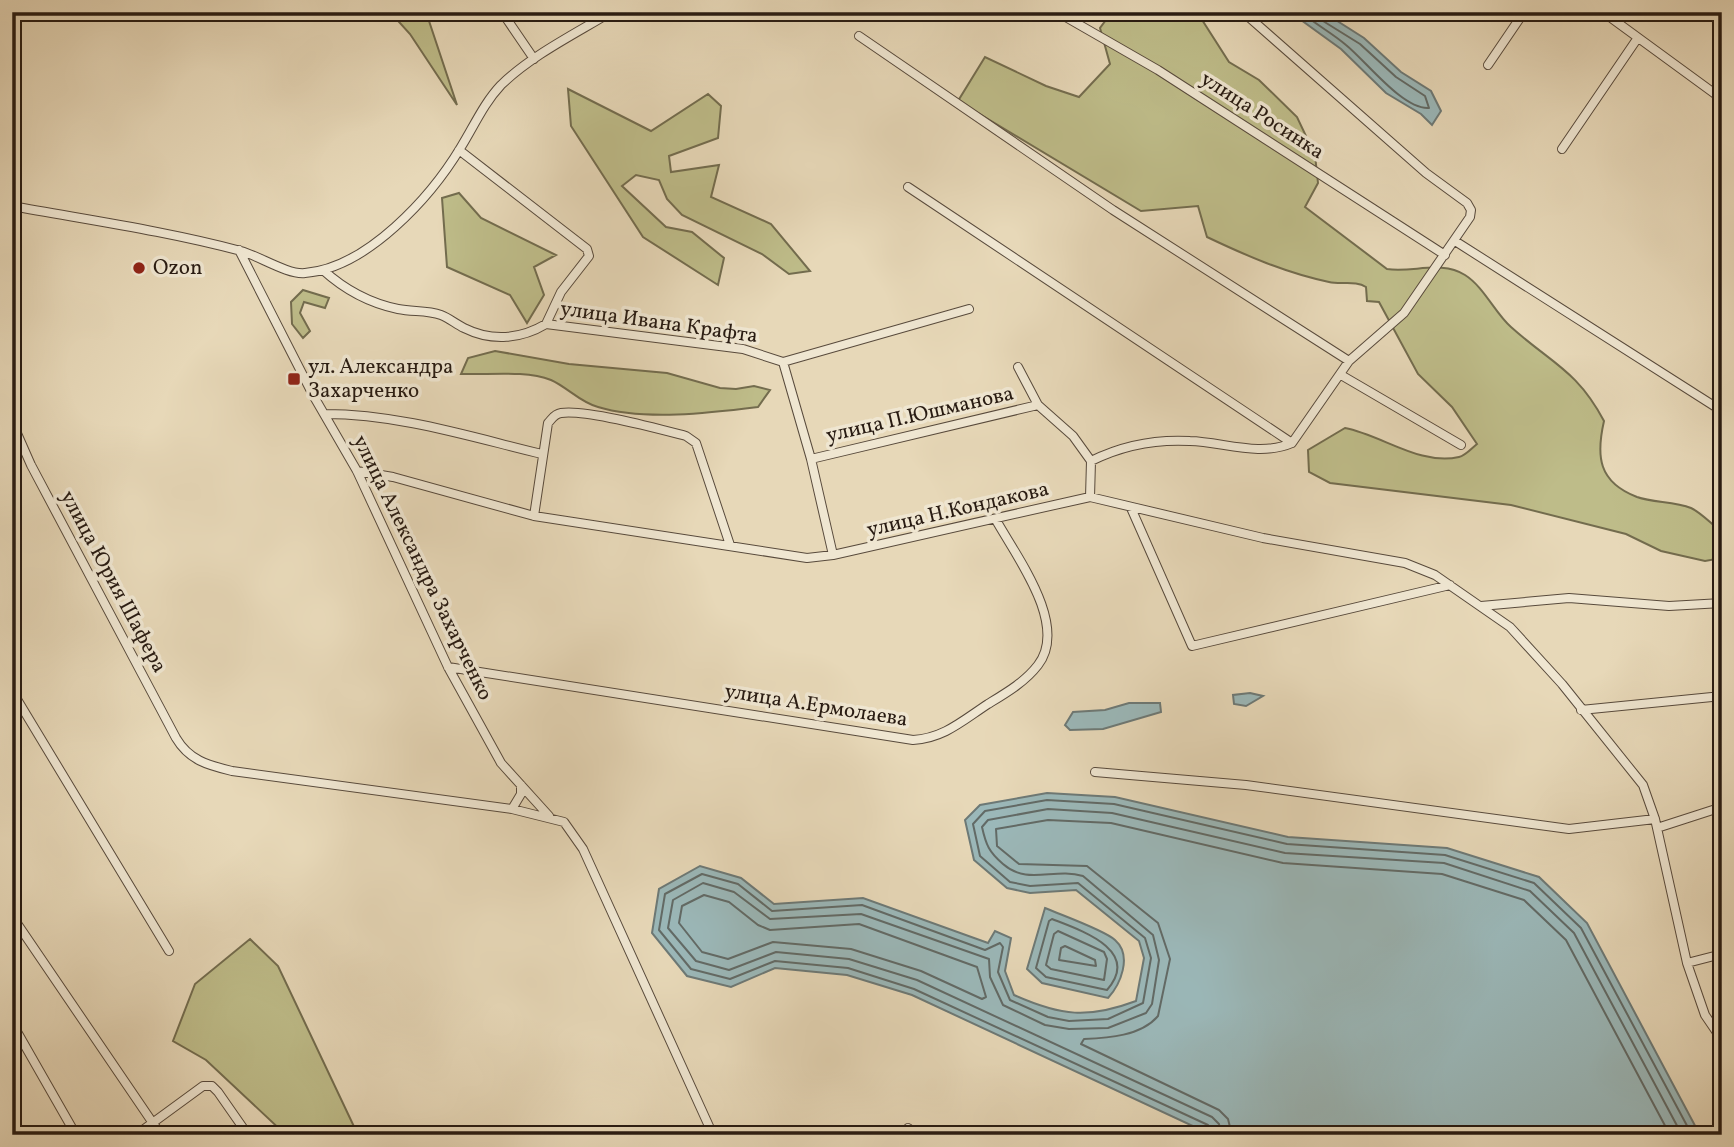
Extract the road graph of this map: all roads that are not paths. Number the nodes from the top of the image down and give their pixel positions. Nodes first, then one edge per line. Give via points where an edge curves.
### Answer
1 (502, 12) edge
2 (611, 12) edge
3 (1057, 12) edge
4 (1243, 12) edge
5 (1524, 12) edge
6 (1603, 12) edge
7 (859, 36) dead end
8 (1637, 39) junction
9 (534, 59) junction
10 (1488, 65) dead end
11 (1722, 99) edge
12 (1562, 149) dead end
13 (459, 150) junction
14 (908, 187) dead end
15 (12, 206) edge
16 (1455, 241) junction
17 (239, 250) junction
18 (1445, 255) junction
19 (323, 270) junction
20 (968, 309) dead end
21 (546, 324) junction
22 (1349, 361) junction
23 (783, 362) junction
24 (1018, 367) dead end
25 (1340, 375) junction
26 (1038, 405) junction
27 (1722, 411) edge
28 (325, 414) junction
29 (12, 422) edge
30 (1292, 443) junction
31 (1461, 445) dead end
32 (542, 454) junction
33 (811, 459) junction
34 (1091, 461) junction
35 (358, 471) junction
36 (1090, 497) junction
37 (1131, 508) junction
38 (534, 516) junction
39 (996, 520) junction
40 (730, 545) junction
41 (833, 555) junction
42 (1450, 586) junction
43 (1722, 603) edge
44 (1480, 606) junction
45 (448, 667) junction
46 (12, 691) edge
47 (1722, 696) edge
48 (1581, 710) junction
49 (1095, 772) dead end
50 (521, 785) junction
51 (1722, 807) edge
52 (512, 809) junction
53 (549, 816) junction
54 (1656, 824) junction
55 (12, 916) edge
56 (169, 951) dead end
57 (1722, 954) edge
58 (1687, 963) junction
59 (12, 1023) edge
60 (1722, 1040) edge
61 (153, 1123) junction
62 (76, 1135) edge
63 (136, 1135) edge
64 (161, 1135) edge
65 (248, 1135) edge
66 (713, 1135) edge
67 (903, 1135) edge
68 (917, 1135) edge

1 - 9 street
2 - 9 street
3 - 18 street, улица Росинка via 1158,71
4 - 16 street via 1426,173 1467,203 1470,217
5 - 10 street
6 - 8 street
7 - 22 street via 1101,202
8 - 11 street
8 - 12 street
9 - 13 street via 501,85
13 - 19 street via 395,229 365,252
13 - 21 street, улица Ивана Крафта via 587,249 589,257 561,292
14 - 30 street
15 - 17 street
16 - 18 street
16 - 27 street
17 - 19 street via 302,274
17 - 28 street, улица Александра Захарченко
18 - 22 street via 1404,313
19 - 21 street, улица Ивана Крафта via 367,299 442,315 467,330 503,338 526,336
20 - 23 street, улица Ивана Крафта
21 - 23 street, улица Ивана Крафта via 743,349
22 - 25 street
23 - 33 street
24 - 26 street
25 - 30 street
25 - 31 street
26 - 33 street, улица П.Юшманова
26 - 34 street via 1073,436
28 - 32 street via 411,422
28 - 35 street, улица Александра Захарченко
29 - 52 street, улица Юрия Шафера via 189,755 208,766 232,771
30 - 34 street via 1276,450 1192,440 1150,441 1118,447
32 - 38 street
32 - 40 street via 548,423 562,413 686,436 696,443
33 - 41 street
34 - 36 street
35 - 38 street, улица Н.Кондакова
35 - 45 street, улица Александра Захарченко
36 - 37 street
36 - 39 street, улица Н.Кондакова
37 - 42 street via 1405,563
37 - 42 street via 1192,646
38 - 40 street, улица Н.Кондакова
39 - 41 street, улица Н.Кондакова
39 - 45 street, улица А.Ермолаева via 1045,610 1048,644 1025,680 936,738 912,740
40 - 41 street, улица Н.Кондакова via 807,558
42 - 44 street
43 - 44 street via 1669,606 1569,598
44 - 48 street via 1526,644
45 - 50 street, улица Александра Захарченко via 501,764
46 - 56 street
47 - 48 street
48 - 54 street via 1643,785
49 - 54 street via 1246,785 1569,829
50 - 52 street
50 - 53 street, улица Александра Захарченко
51 - 54 street
52 - 53 street
53 - 66 street, улица Александра Захарченко via 564,822 583,849
54 - 58 street
55 - 61 street
57 - 58 street
58 - 60 street via 1705,1015
59 - 62 street
61 - 63 street
61 - 64 street
61 - 65 street via 202,1086 212,1086
67 - 68 street via 908,1128

